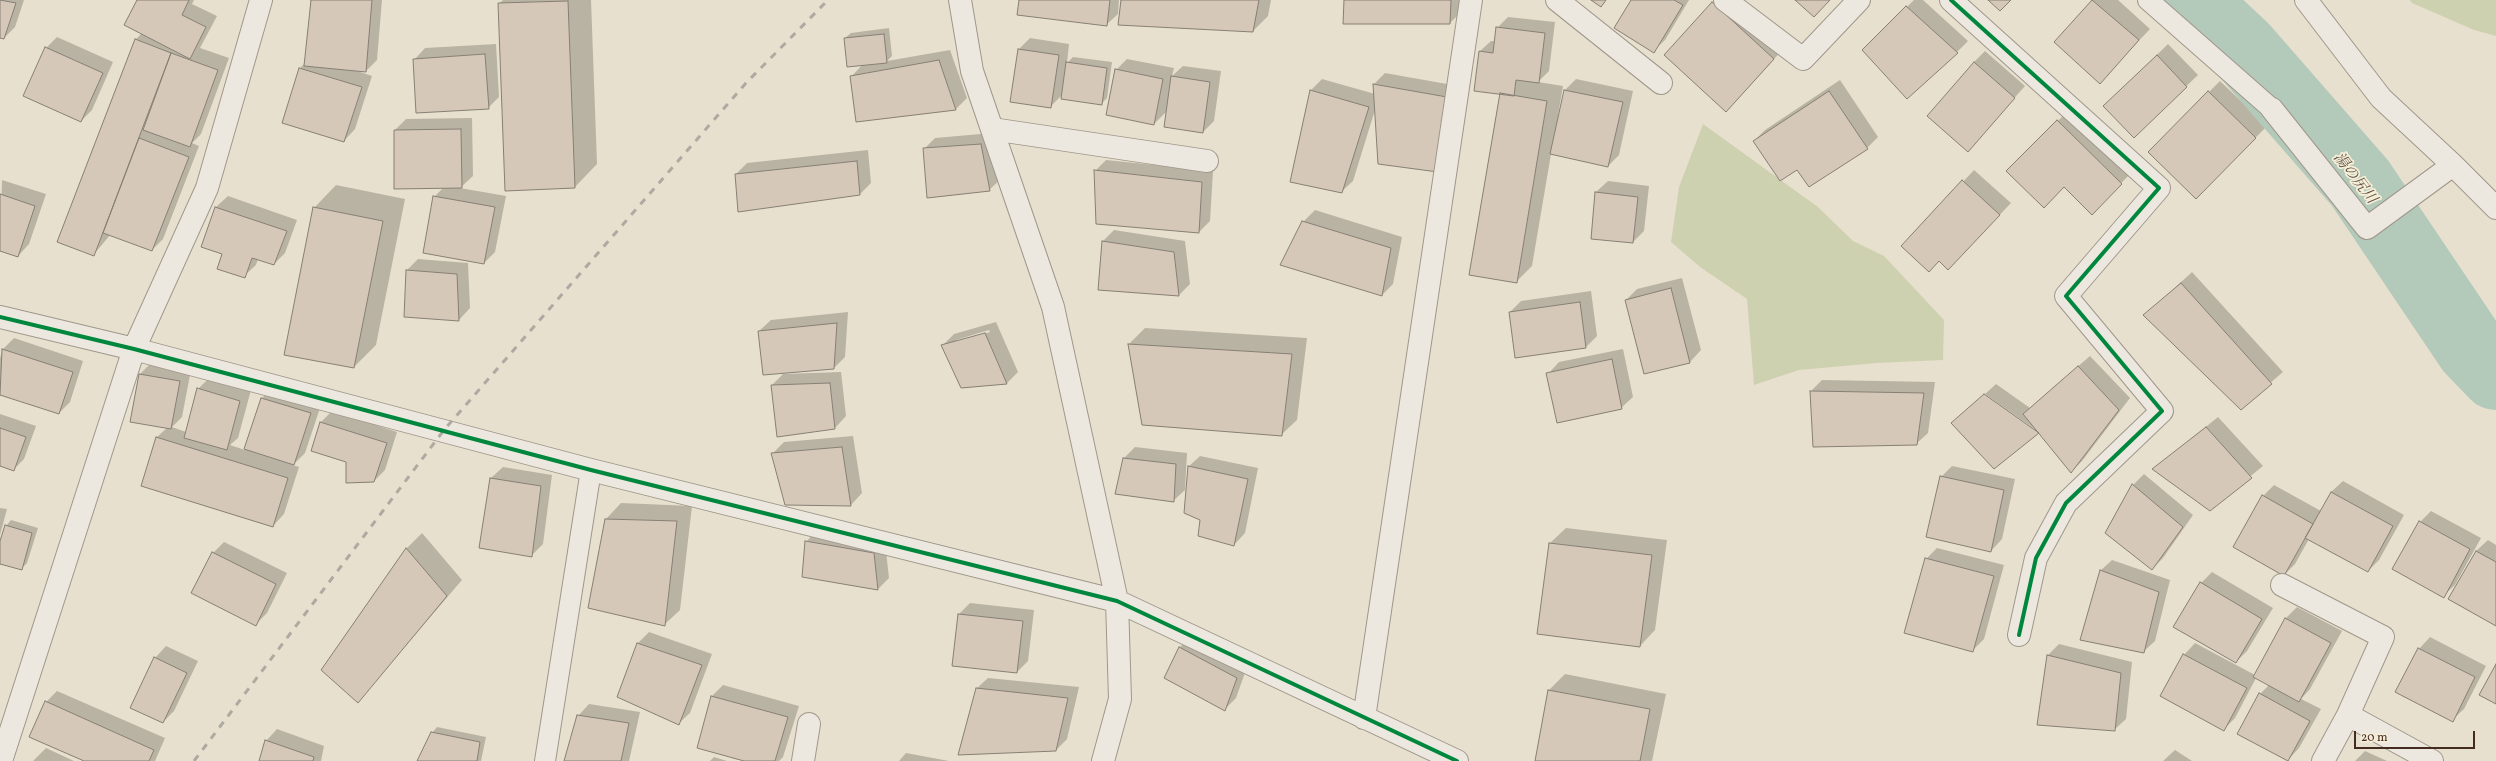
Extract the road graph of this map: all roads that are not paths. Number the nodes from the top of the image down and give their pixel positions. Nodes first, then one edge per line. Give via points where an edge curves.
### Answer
1 (261, 0) edge
2 (960, 0) edge
3 (1471, 0) edge
4 (1557, 0) edge
5 (1725, 0) edge
6 (1859, 0) edge
7 (1951, 0) edge
8 (2148, 0) edge
9 (2306, 0) edge
10 (1661, 83) dead end
11 (2272, 109) joint
12 (992, 129) junction
13 (1207, 161) dead end
14 (2453, 165) junction
15 (2496, 208) edge
16 (0, 317) edge
17 (134, 349) junction
18 (591, 470) junction
19 (2282, 585) dead end
20 (1117, 601) junction
21 (2020, 635) dead end
22 (2348, 715) junction
23 (1364, 718) junction
24 (809, 724) dead end
25 (1, 761) edge
26 (545, 761) edge
27 (803, 761) edge
28 (1103, 761) edge
29 (1457, 761) edge
30 (2324, 761) edge
31 (2432, 761) edge

1 - 17 street via 207,188
2 - 12 street via 972,71
3 - 23 street
4 - 10 street
5 - 6 street via 1803,59
7 - 21 street via 2159,188 2066,296 2162,411 2066,503 2036,558
8 - 11 lane
9 - 14 street via 2381,98
11 - 14 street via 2367,228
12 - 13 street
12 - 20 street via 1053,308
14 - 15 street
16 - 17 street
17 - 18 street
17 - 25 street
18 - 20 street
18 - 26 lane
19 - 22 street via 2383,637
20 - 23 street
20 - 28 street via 1120,699
22 - 30 street
22 - 31 street
23 - 29 street
24 - 27 street

